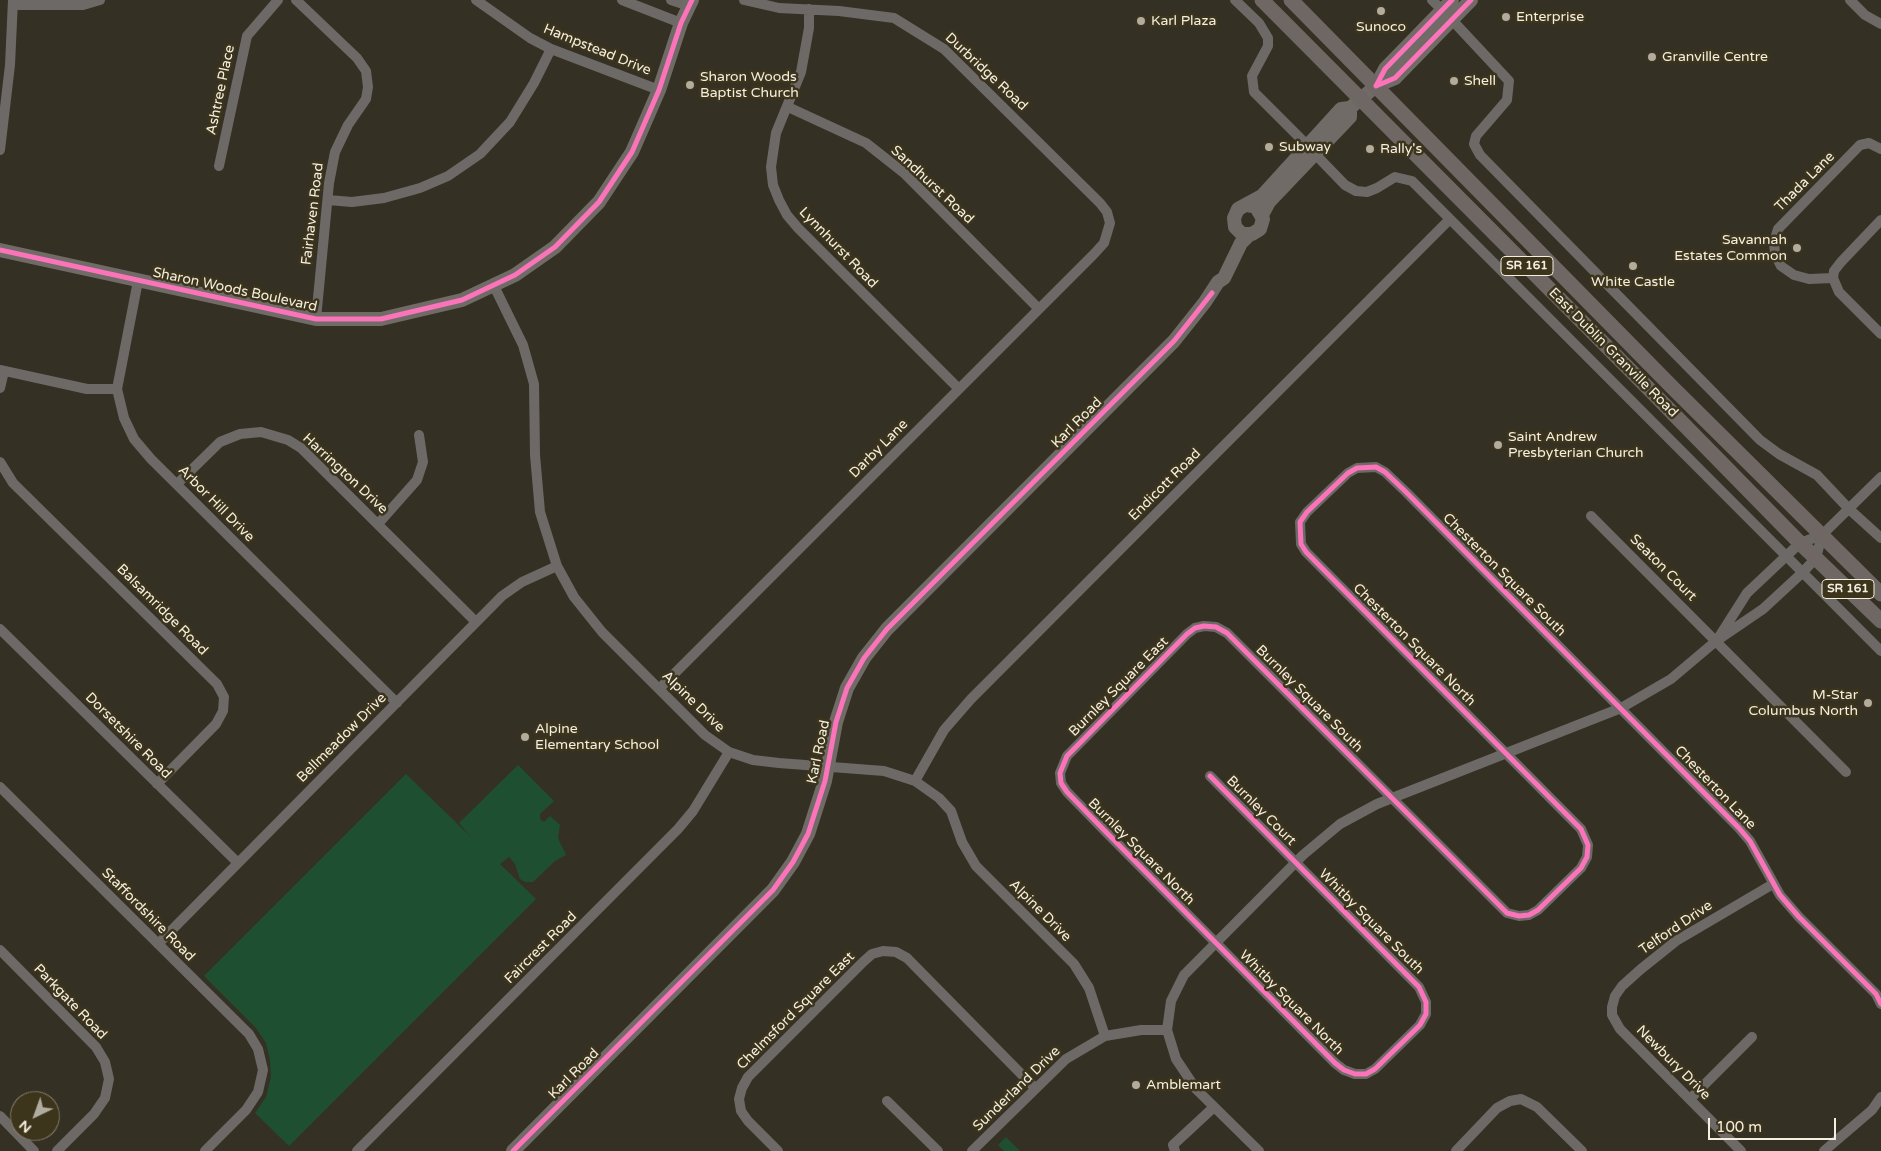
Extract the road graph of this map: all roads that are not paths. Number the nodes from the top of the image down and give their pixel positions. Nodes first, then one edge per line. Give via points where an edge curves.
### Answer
1 (100, 0) edge
2 (278, 0) edge
3 (296, 0) edge
4 (476, 0) edge
5 (622, 0) edge
6 (671, 0) edge
7 (744, 0) edge
8 (1235, 0) edge
9 (1262, 0) edge
10 (1291, 0) edge
11 (1471, 0) edge
12 (1850, 0) edge
13 (13, 2) edge
14 (690, 3) edge
15 (1445, 7) edge
16 (809, 9) junction
17 (681, 22) junction
18 (1881, 24) edge
19 (551, 49) junction
20 (1376, 86) junction
21 (659, 90) junction
22 (1355, 103) junction
23 (788, 107) junction
24 (1311, 149) junction
25 (1881, 149) edge
26 (0, 150) edge
27 (218, 166) dead end
28 (328, 200) junction
29 (1247, 206) junction
30 (1262, 215) junction
31 (1450, 219) junction
32 (1881, 220) edge
33 (1110, 224) joint
34 (1235, 227) junction
35 (1250, 234) junction
36 (0, 250) edge
37 (1833, 278) junction
38 (138, 281) junction
39 (1218, 282) junction
40 (494, 286) junction
41 (1039, 309) junction
42 (316, 320) junction
43 (1881, 334) edge
44 (2, 371) edge
45 (0, 388) edge
46 (959, 388) junction
47 (117, 389) junction
48 (419, 435) dead end
49 (0, 462) edge
50 (1881, 478) edge
51 (177, 484) junction
52 (1848, 509) junction
53 (1591, 516) dead end
54 (378, 524) junction
55 (1822, 536) junction
56 (1881, 538) edge
57 (1800, 543) junction
58 (1306, 552) joint
59 (1786, 557) junction
60 (1816, 558) junction
61 (557, 566) junction
62 (1802, 573) junction
63 (1881, 594) edge
64 (1881, 621) edge
65 (476, 622) junction
66 (1204, 626) joint
67 (0, 629) edge
68 (1716, 641) junction
69 (1881, 651) edge
70 (659, 689) junction
71 (397, 703) junction
72 (1621, 708) junction
73 (729, 752) junction
74 (1506, 754) junction
75 (828, 767) junction
76 (1846, 772) dead end
77 (1060, 773) joint
78 (1210, 776) dead end
79 (915, 781) junction
80 (157, 784) junction
81 (0, 787) edge
82 (1392, 799) junction
83 (1296, 862) junction
84 (238, 863) junction
85 (1773, 884) junction
86 (1518, 916) joint
87 (1215, 942) junction
88 (158, 944) junction
89 (0, 950) edge
90 (1881, 1004) edge
91 (1612, 1012) joint
92 (1167, 1030) junction
93 (1105, 1036) junction
94 (1752, 1037) dead end
95 (1355, 1074) joint
96 (1035, 1088) junction
97 (1881, 1097) edge
98 (1690, 1099) junction
99 (887, 1101) dead end
100 (1214, 1107) junction
101 (0, 1116) edge
102 (34, 1151) edge
103 (57, 1151) edge
104 (205, 1151) edge
105 (357, 1151) edge
106 (513, 1151) edge
107 (778, 1151) edge
108 (938, 1151) edge
109 (972, 1151) edge
110 (1175, 1151) edge
111 (1259, 1151) edge
112 (1456, 1151) edge
113 (1582, 1151) edge
114 (1741, 1151) edge
115 (1824, 1151) edge

1 - 13 street via 83,5
2 - 27 street, Ashtree Place via 247,36
3 - 28 street, Fairhaven Road via 357,58 366,71 366,99 335,152
4 - 19 street, Hampstead Drive
5 - 17 street
6 - 14 street
7 - 16 street, Durbridge Road via 778,8
8 - 24 street, East Dublin Granville Road via 1259,23 1268,38 1268,46 1252,76 1254,92
9 - 22 main road, East Dublin Granville Road / SR 161
10 - 20 main road, East Dublin Granville Road / SR 161
11 - 15 street
12 - 18 street via 1865,16
13 - 26 street via 10,65
14 - 17 street, Sharon Woods Boulevard
15 - 20 street via 1385,69
15 - 52 street via 1509,81 1506,100 1476,136 1474,144 1480,155 1760,440 1817,475
16 - 23 street, Lynnhurst Road via 801,72
16 - 33 street, Durbridge Road via 894,18 944,48 1100,203
17 - 21 street, Sharon Woods Boulevard
19 - 21 street, Hampstead Drive
19 - 28 street via 510,122 480,154 448,176 384,198 352,202
20 - 22 street
20 - 55 main road, East Dublin Granville Road / SR 161
21 - 40 street, Sharon Woods Boulevard via 632,152 599,202 555,247
22 - 24 street via 1350,117
22 - 57 main road, East Dublin Granville Road / SR 161 via 1652,392
23 - 41 street, Sandhurst Road via 866,143 904,173
23 - 46 street, Lynnhurst Road via 776,133 771,167 773,185 786,215
24 - 29 street via 1262,196
24 - 30 street
24 - 31 street, East Dublin Granville Road via 1345,185 1356,191 1367,192 1395,177 1406,178
25 - 37 street, Thada Lane via 1869,144 1860,145 1778,229 1774,242 1781,266 1794,275 1809,279
28 - 42 street, Fairhaven Road
29 - 30 street via 1256,208
29 - 34 street via 1235,213
30 - 35 street via 1260,229
31 - 59 street, East Dublin Granville Road
31 - 79 street, Endicott Road via 971,699 944,730
32 - 37 street via 1841,262
33 - 41 street, Darby Lane via 1104,243
34 - 35 street via 1242,234
34 - 39 street, Karl Road via 1234,242 1217,275
35 - 39 street, Karl Road via 1241,243 1224,278
36 - 38 street, Sharon Woods Boulevard
37 - 43 street via 1839,292
38 - 42 street, Sharon Woods Boulevard
38 - 47 street, Arbor Hill Drive
39 - 75 street, Karl Road via 1174,341 888,628 864,658 847,688 836,722
40 - 42 street, Sharon Woods Boulevard via 462,300 380,319
40 - 61 street, Alpine Drive via 523,345 534,384 540,512
41 - 46 street, Darby Lane
44 - 45 street
44 - 47 street via 87,388
46 - 70 street, Darby Lane
47 - 51 street, Arbor Hill Drive via 124,418 134,439
48 - 54 street via 423,462 417,480
49 - 80 street, Balsamridge Road via 13,483 217,684 224,697 223,711 216,724
50 - 52 street
51 - 54 street, Harrington Drive via 220,442 240,434 261,432 288,440 301,448
51 - 71 street, Arbor Hill Drive
52 - 55 street
52 - 56 street
53 - 68 street, Seaton Court
54 - 65 street, Harrington Drive
55 - 57 street
55 - 60 street
55 - 63 main road, East Dublin Granville Road / SR 161
57 - 59 street
57 - 60 main road, East Dublin Granville Road / SR 161
58 - 72 street, Chesterton Square South via 1299,534 1304,517 1348,473 1366,466 1376,467 1385,472
58 - 74 street, Chesterton Square North
59 - 62 street, East Dublin Granville Road
59 - 68 street via 1747,593
60 - 62 street
60 - 64 main road, East Dublin Granville Road / SR 161
61 - 65 street, Bellmeadow Drive via 522,582 502,596
61 - 70 street, Alpine Drive via 574,597 602,632
62 - 68 street via 1763,609
62 - 69 street, East Dublin Granville Road
65 - 71 street, Bellmeadow Drive
66 - 77 street, Burnley Square East via 1188,634 1066,756
66 - 82 street, Burnley Square South via 1216,627 1227,633
67 - 80 street, Dorsetshire Road
68 - 72 street via 1671,679
68 - 76 street, Seaton Court
70 - 73 street, Alpine Drive via 712,741
71 - 84 street, Bellmeadow Drive
72 - 74 street
72 - 85 street, Chesterton Lane via 1739,828 1750,841
73 - 75 street, Alpine Drive via 753,760
73 - 105 street, Faircrest Road via 693,811 678,829
74 - 82 street
74 - 86 street, Chesterton Square North via 1581,829 1588,845 1587,857 1581,868 1538,910
75 - 79 street, Alpine Drive via 884,771
75 - 106 street, Karl Road via 808,834 773,890
77 - 87 street, Burnley Square North via 1061,783 1067,792
78 - 83 street, Burnley Court
79 - 93 street, Alpine Drive via 951,811 962,842 976,866 1074,964 1089,988
80 - 84 street, Dorsetshire Road
81 - 88 street, Staffordshire Road
82 - 83 street via 1340,824
82 - 86 street, Burnley Square South via 1499,907
83 - 87 street
83 - 95 street, Whitby Square South via 1419,987 1426,1002 1426,1014 1413,1031 1375,1069 1366,1074
84 - 88 street, Bellmeadow Drive
85 - 90 street, Chesterton Lane via 1798,917 1876,994
85 - 91 street, Telford Drive via 1676,941 1641,969 1615,996
87 - 92 street via 1184,975 1171,1001
87 - 95 street, Whitby Square North via 1335,1063
88 - 104 street, Staffordshire Road via 249,1034 258,1049 263,1070 258,1092 246,1110
89 - 103 street, Parkgate Road via 96,1047 106,1062 109,1079 105,1098 94,1114
91 - 98 street, Newbury Drive via 1620,1029
92 - 93 street, Sunderland Drive via 1141,1030
92 - 100 street via 1176,1059 1186,1077
93 - 96 street, Sunderland Drive via 1066,1059
94 - 98 street
96 - 107 street, Chelmsford Square East via 907,958 896,952 883,951 872,954 863,962 748,1077 742,1088 739,1099 741,1111
96 - 109 street, Sunderland Drive
97 - 115 street via 1872,1110
98 - 114 street, Newbury Drive
99 - 108 street
100 - 110 street via 1173,1144
100 - 111 street
101 - 102 street
112 - 113 street via 1498,1108 1510,1101 1525,1100 1537,1107

